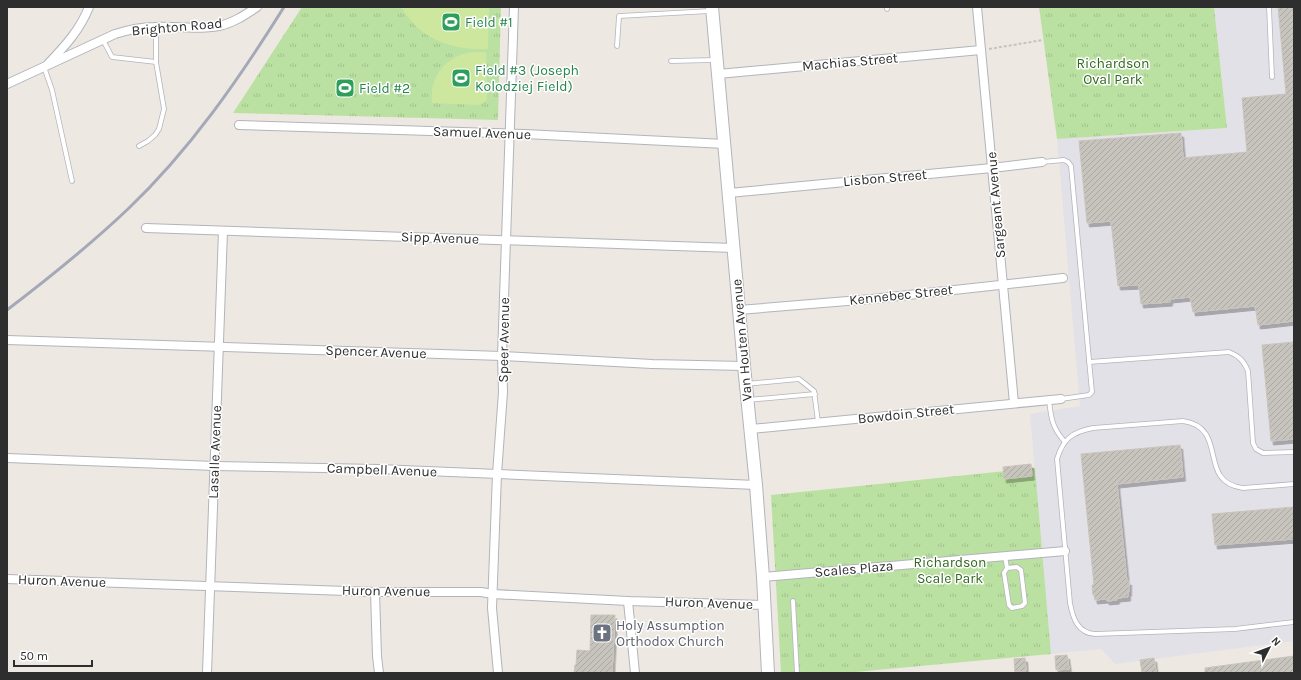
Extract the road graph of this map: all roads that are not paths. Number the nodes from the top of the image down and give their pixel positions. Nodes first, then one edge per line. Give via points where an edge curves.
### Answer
1 (89, 7) edge
2 (257, 7) edge
3 (514, 7) edge
4 (977, 7) edge
5 (1269, 7) edge
6 (712, 9) edge
7 (156, 27) junction
8 (103, 40) junction
9 (617, 46) dead end
10 (982, 50) junction
11 (671, 60) dead end
12 (717, 60) junction
13 (156, 62) junction
14 (44, 67) junction
15 (718, 74) junction
16 (1272, 76) dead end
17 (7, 84) edge
18 (239, 125) dead end
19 (510, 134) junction
20 (725, 144) junction
21 (139, 146) dead end
22 (1042, 162) joint
23 (992, 168) junction
24 (72, 181) dead end
25 (729, 193) junction
26 (146, 228) dead end
27 (223, 231) junction
28 (507, 241) junction
29 (734, 248) junction
30 (1063, 278) dead end
31 (1004, 284) junction
32 (739, 310) junction
33 (7, 340) edge
34 (219, 346) junction
35 (502, 356) junction
36 (1089, 362) junction
37 (744, 366) junction
38 (746, 384) junction
39 (815, 394) junction
40 (1061, 399) joint
41 (748, 400) junction
42 (1049, 400) junction
43 (1014, 403) junction
44 (818, 422) junction
45 (751, 429) junction
46 (1064, 441) junction
47 (1294, 452) edge
48 (7, 458) edge
49 (215, 466) junction
50 (497, 474) junction
51 (1294, 484) edge
52 (756, 485) junction
53 (1065, 551) junction
54 (1005, 556) junction
55 (1007, 568) junction
56 (763, 577) junction
57 (7, 579) edge
58 (210, 586) junction
59 (375, 592) junction
60 (493, 594) junction
61 (628, 601) junction
62 (793, 601) dead end
63 (764, 605) junction
64 (1294, 622) edge
65 (207, 673) edge
66 (379, 673) edge
67 (498, 673) edge
68 (635, 673) edge
69 (768, 673) edge
70 (797, 673) edge

1 - 14 street via 67,44
2 - 7 street, Brighton Road via 239,19 219,26
3 - 19 street, Speer Avenue
4 - 10 street, Sargeant Avenue
5 - 16 lane
6 - 9 lane via 619,16
6 - 12 main road, Van Houten Avenue
7 - 8 street, Brighton Road via 132,29
7 - 13 lane
8 - 13 lane via 112,57
8 - 14 street, Brighton Road
10 - 15 street, Machias Street
10 - 23 street, Sargeant Avenue
11 - 12 lane
12 - 15 main road, Van Houten Avenue
13 - 21 lane via 164,109 155,135
14 - 17 street, Brighton Road
14 - 24 lane via 54,97
15 - 20 main road, Van Houten Avenue
18 - 19 street, Samuel Avenue
19 - 20 street, Samuel Avenue
19 - 28 street, Speer Avenue
20 - 25 main road, Van Houten Avenue
22 - 23 street, Lisbon Street
22 - 36 lane via 1064,160 1071,166
23 - 25 street, Lisbon Street
23 - 31 street, Sargeant Avenue
25 - 29 main road, Van Houten Avenue
26 - 27 street, Sipp Avenue
27 - 28 street, Sipp Avenue
27 - 34 street, Lasalle Avenue
28 - 29 street, Sipp Avenue
28 - 35 street, Speer Avenue
29 - 32 main road, Van Houten Avenue
30 - 31 street, Kennebec Street
31 - 32 street, Kennebec Street via 872,299
31 - 43 street, Sargeant Avenue
32 - 37 main road, Van Houten Avenue
33 - 34 street, Spencer Avenue
34 - 35 street, Spencer Avenue
34 - 49 street, Lasalle Avenue
35 - 37 street, Spencer Avenue
35 - 50 street, Speer Avenue via 503,392
36 - 40 lane via 1092,392 1090,395
36 - 47 lane via 1229,352 1237,355 1245,363 1248,371 1253,443 1256,449 1263,453
37 - 38 main road, Van Houten Avenue
38 - 39 lane via 799,379
38 - 41 main road, Van Houten Avenue
39 - 41 lane
39 - 44 lane
40 - 42 street, Bowdoin Street
41 - 45 main road, Van Houten Avenue
42 - 43 street, Bowdoin Street
42 - 46 lane via 1052,421
43 - 44 street, Bowdoin Street
44 - 45 street, Bowdoin Street
45 - 52 main road, Van Houten Avenue
46 - 51 lane via 1074,434 1093,428 1191,422 1208,435 1216,470 1226,481 1243,488
46 - 53 lane via 1056,459
48 - 49 street, Campbell Avenue
49 - 50 street, Campbell Avenue
49 - 58 street, Lasalle Avenue
50 - 52 street, Campbell Avenue
50 - 60 street, Speer Avenue
52 - 56 main road, Van Houten Avenue
53 - 54 street, Scales Plaza
53 - 64 lane via 1072,612 1079,627 1090,634 1235,629
54 - 55 lane
54 - 56 street, Scales Plaza
55 - 55 lane via 1004,573 1009,605 1012,608 1022,606 1025,603 1021,570 1017,567
56 - 63 main road, Van Houten Avenue
57 - 58 street, Huron Avenue
58 - 59 street, Huron Avenue
58 - 65 street, Lasalle Avenue
59 - 60 street, Huron Avenue
59 - 66 street
60 - 61 street, Huron Avenue
60 - 67 street, Speer Avenue
61 - 63 street, Huron Avenue
61 - 68 street
62 - 70 lane
63 - 69 main road, Van Houten Avenue

